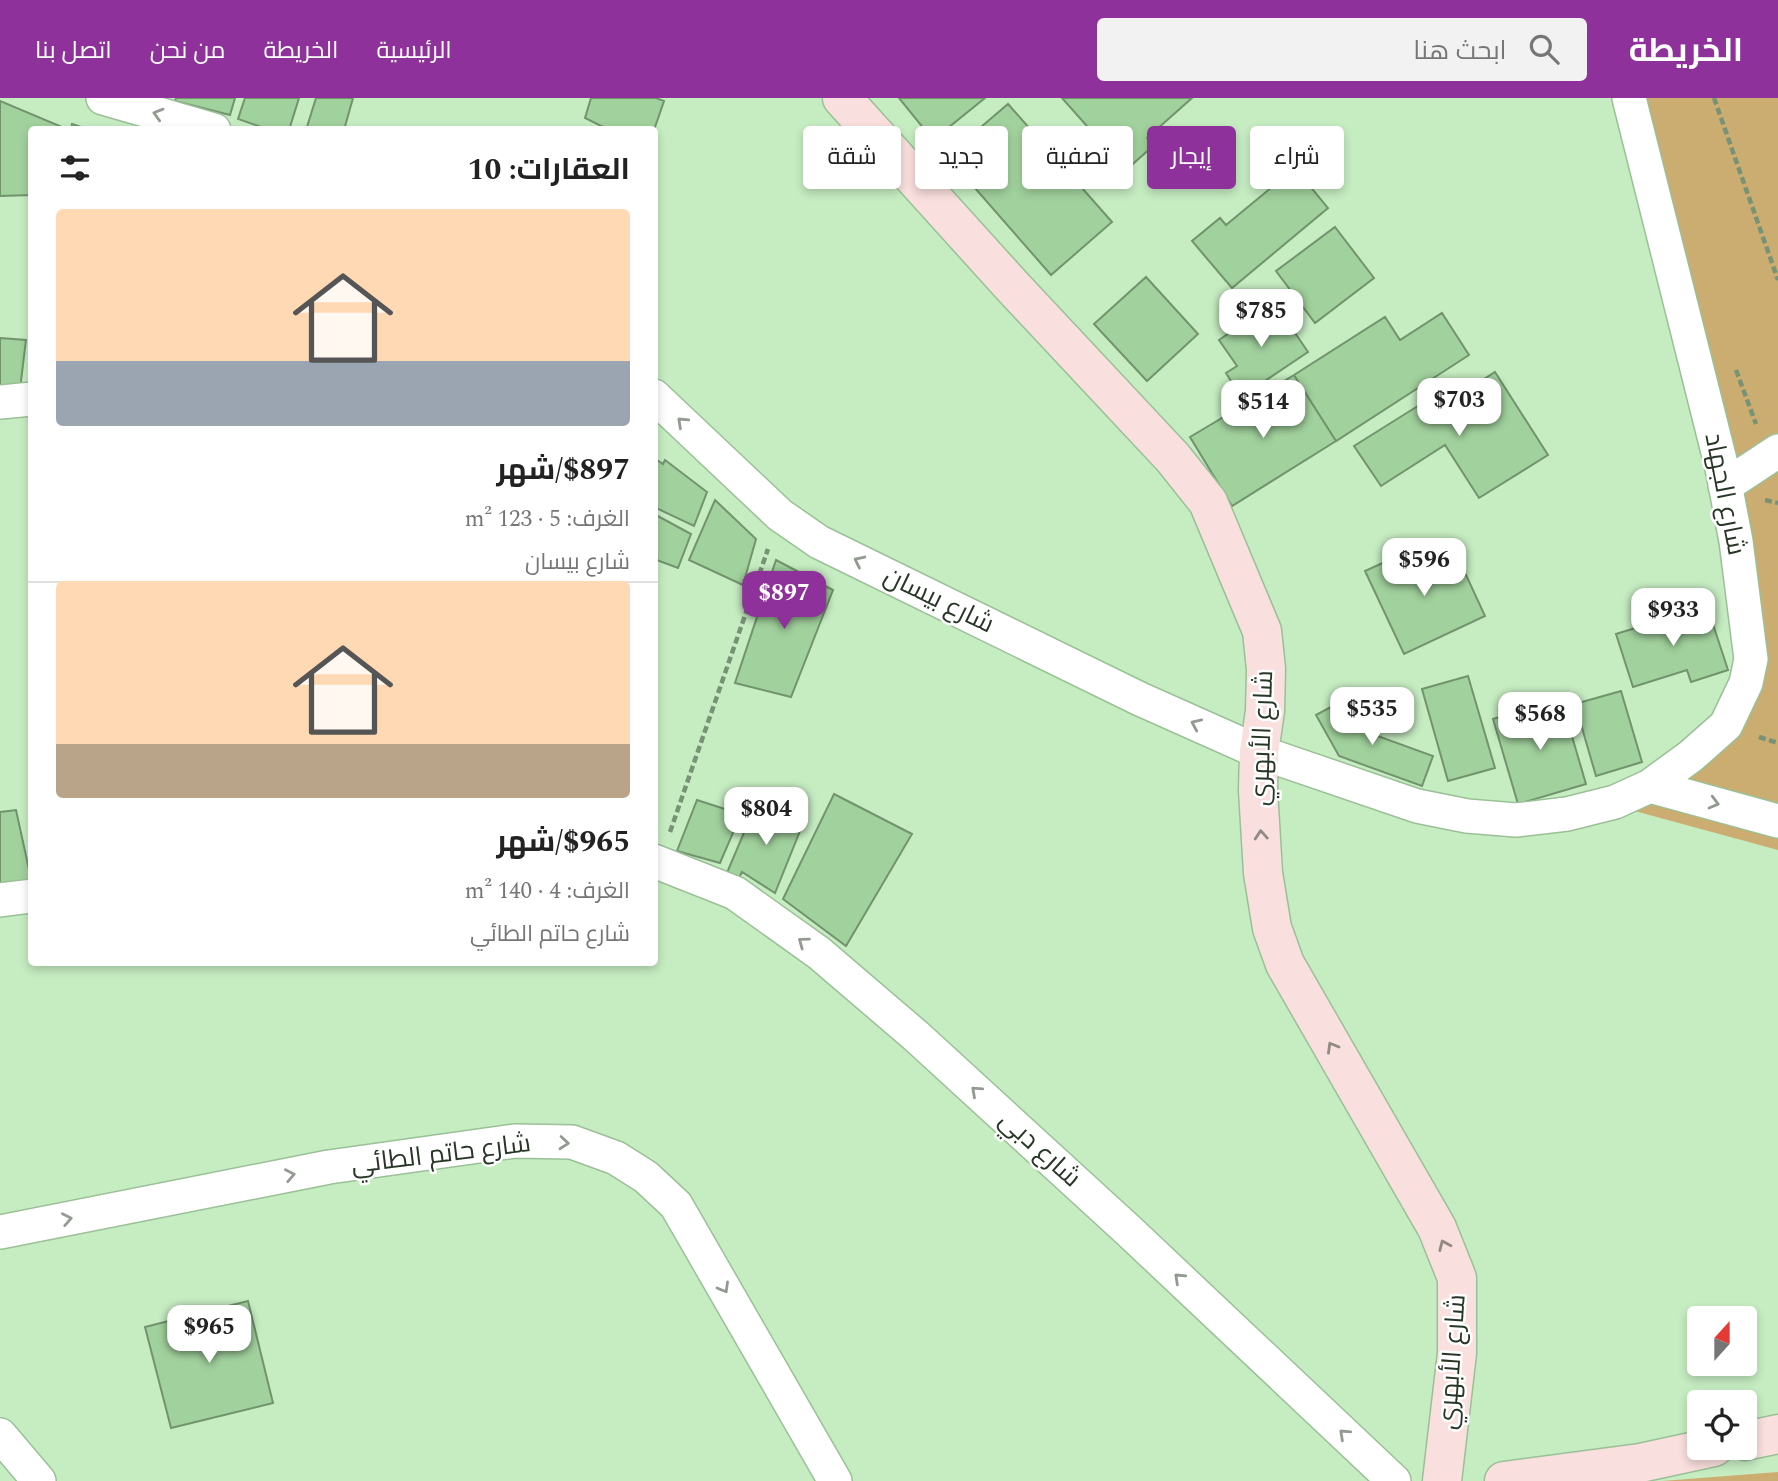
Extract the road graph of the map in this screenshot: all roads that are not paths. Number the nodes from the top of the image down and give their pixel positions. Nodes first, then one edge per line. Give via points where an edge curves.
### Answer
1 (103, 98) edge
2 (842, 98) edge
3 (1629, 98) edge
4 (200, 126) edge
5 (28, 399) edge
6 (658, 400) edge
7 (0, 402) edge
8 (1778, 452) edge
9 (1725, 486) junction
10 (1259, 752) junction
11 (1650, 786) junction
12 (1778, 821) edge
13 (658, 862) edge
14 (28, 896) edge
15 (0, 900) edge
16 (0, 1232) edge
17 (1778, 1434) edge
18 (0, 1436) edge
19 (1757, 1438) edge
20 (1687, 1455) edge
21 (1627, 1472) edge
22 (39, 1481) edge
23 (835, 1481) edge
24 (1394, 1481) edge
25 (1442, 1481) edge
26 (1504, 1481) edge

4 -> 1 street
2 - 10 street, شارع الأبهري via 1208,502 1262,631 1265,711
3 - 9 street, شارع الجهاد
5 - 7 street
10 -> 6 street, شارع بيسان via 819,542 780,515
8 - 9 street
9 - 11 street, شارع الجهاد via 1751,659 1746,683 1726,725
10 - 11 street, شارع الجهاد via 1417,806 1479,817 1516,820 1567,814 1615,802
25 -> 10 street, شارع الأبهري via 1457,1353 1457,1278 1437,1228 1285,964 1272,928 1264,873
11 -> 12 street
24 -> 13 street, شارع دبي via 1099,1203 818,953 736,893
14 - 15 street
16 -> 23 street, شارع حاتم الطائي via 329,1167 515,1141 572,1142 616,1158 646,1177 676,1205
17 - 19 street
18 - 22 street
20 - 21 street
21 - 26 street

